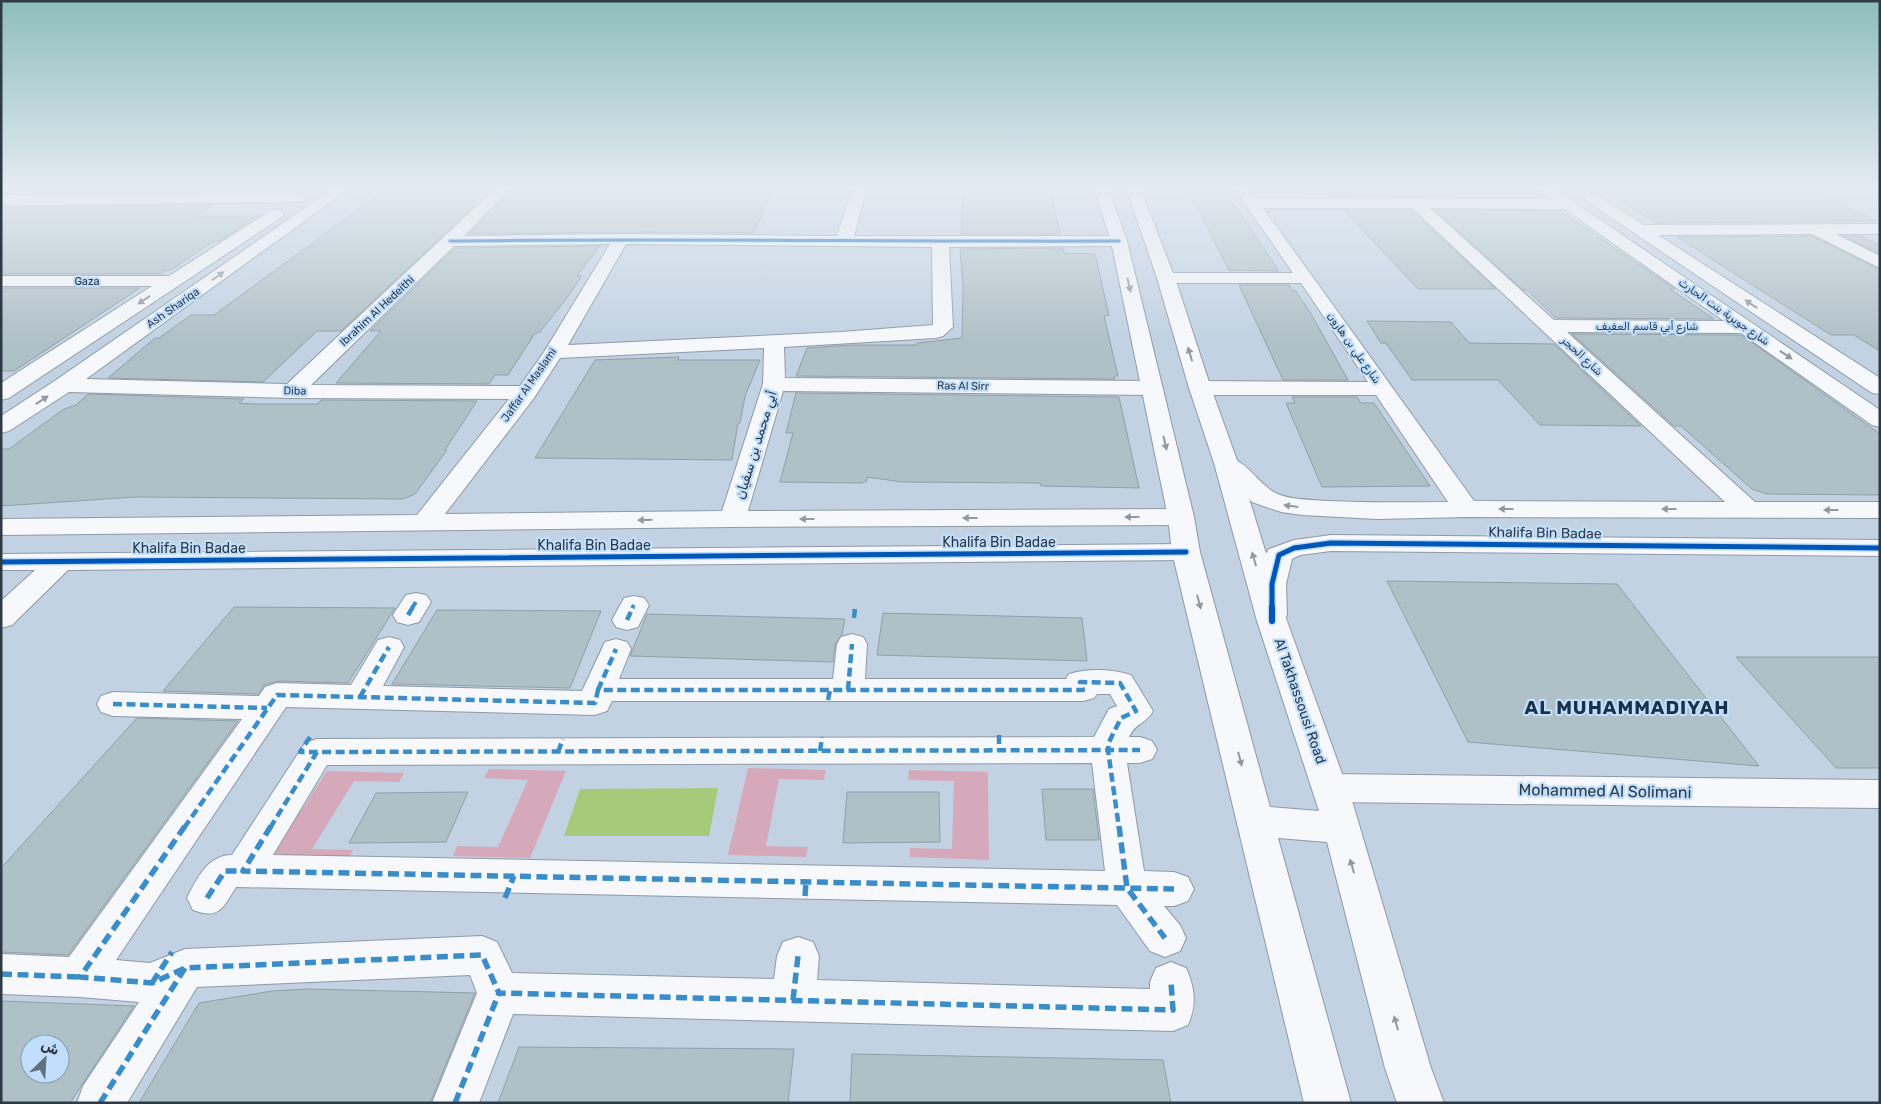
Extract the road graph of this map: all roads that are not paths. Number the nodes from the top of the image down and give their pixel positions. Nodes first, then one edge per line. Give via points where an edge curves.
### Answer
1 (621, 239) edge
2 (236, 240) edge
3 (270, 240) edge
4 (577, 240) edge
5 (679, 240) edge
6 (1152, 240) edge
7 (1278, 240) edge
8 (1455, 240) edge
9 (1629, 240) edge
10 (1654, 240) edge
11 (1835, 240) edge
12 (450, 241) joint
13 (844, 241) joint
14 (940, 242) junction
15 (1119, 242) joint
16 (1880, 264) edge
17 (1166, 278) junction
18 (1306, 278) junction
19 (1, 281) edge
20 (172, 281) junction
21 (1550, 326) junction
22 (1745, 327) junction
23 (774, 341) junction
24 (554, 352) junction
25 (1812, 373) junction
26 (1858, 375) junction
27 (774, 384) junction
28 (7, 386) edge
29 (64, 386) junction
30 (1152, 388) junction
31 (1200, 388) junction
32 (1880, 388) edge
33 (1383, 389) junction
34 (292, 391) junction
35 (526, 393) junction
36 (1880, 394) edge
37 (1862, 407) junction
38 (1880, 420) edge
39 (1, 426) edge
40 (1226, 463) junction
41 (1466, 509) junction
42 (1748, 509) junction
43 (1880, 510) edge
44 (1377, 511) junction
45 (1181, 517) junction
46 (1060, 518) junction
47 (733, 519) junction
48 (425, 522) junction
49 (1, 527) edge
50 (1398, 543) junction
51 (1880, 548) edge
52 (1186, 552) junction
53 (1074, 553) junction
54 (62, 560) junction
55 (1, 562) edge
56 (1, 618) edge
57 (1272, 621) junction
58 (854, 623) dead end
59 (389, 647) dead end
60 (616, 649) dead end
61 (598, 690) junction
62 (835, 693) junction
63 (344, 698) junction
64 (113, 704) dead end
65 (267, 708) junction
66 (1124, 750) junction
67 (1330, 788) junction
68 (1880, 794) edge
69 (1255, 821) junction
70 (1341, 828) junction
71 (242, 871) junction
72 (1128, 888) junction
73 (1174, 889) dead end
74 (207, 898) dead end
75 (1165, 938) dead end
76 (798, 956) dead end
77 (170, 968) junction
78 (1, 974) edge
79 (80, 977) junction
80 (1171, 982) dead end
81 (499, 993) junction
82 (793, 1000) junction
83 (1420, 1091) edge
84 (100, 1103) edge
85 (455, 1103) edge
86 (1328, 1103) edge

1 - 24 street, Jaffar Al Maslami
2 - 20 street, Ash Shariqa
29 -> 3 street, Ash Shariqa
4 - 12 street
5 - 13 street
6 - 17 street, Al Takhassousi Road
7 - 18 street, شارع علي بن هارون
8 - 21 street, شارع الحجر
9 - 22 street, شارع جويرية بنت الحارث
26 -> 10 street, شارع جويرية بنت الحارث
11 - 16 street
12 - 34 street, Ibrahim Al Hedeithi
13 - 14 street
14 - 15 street
14 - 23 street via 943,327 936,332
15 -> 30 street
17 - 18 street
31 -> 17 street, Al Takhassousi Road
18 - 33 street, شارع علي بن هارون
19 - 20 street, Gaza
20 -> 28 street, Ash Shariqa
21 - 22 street, شارع أبي قاسم العفيف
21 - 42 street, شارع الحجر
22 -> 25 street, شارع جويرية بنت الحارث
23 - 24 street
23 - 27 street, أبي محمد بن سفيان
24 - 35 street, Jaffar Al Maslami
25 - 26 street via 1850,388 1868,387
25 - 37 street, شارع جويرية بنت الحارث
26 - 32 street, شارع جويرية بنت الحارث
27 - 30 street, Ras Al Sirr
27 - 47 street, أبي محمد بن سفيان
29 - 34 street, Diba
39 -> 29 street, Ash Shariqa
30 -> 45 street
31 - 33 street
31 - 40 street, Al Takhassousi Road
33 - 41 street, شارع علي بن هارون
34 - 35 street, Diba
35 - 48 street, Jaffar Al Maslami
36 - 37 street via 1855,394
37 - 38 street, شارع جويرية بنت الحارث
44 -> 40 street, Khalifa Bin Badae via 1282,504 1261,497
57 -> 40 street, Al Takhassousi Road
42 -> 41 street, Khalifa Bin Badae
41 - 44 street, Khalifa Bin Badae
43 -> 42 street, Khalifa Bin Badae
44 - 50 street via 1335,513 1319,519 1317,526 1329,536
45 -> 46 street, Khalifa Bin Badae
45 - 52 street
46 -> 47 street, Khalifa Bin Badae
46 - 53 street via 1076,520 1087,527 1092,536 1088,545
47 -> 48 street, Khalifa Bin Badae
48 - 49 street, Khalifa Bin Badae
50 - 51 street, Khalifa Bin Badae
50 - 57 street, Khalifa Bin Badae via 1313,544 1279,555 1272,584
52 - 53 street, Khalifa Bin Badae
52 -> 69 street
53 - 54 street, Khalifa Bin Badae
54 - 55 street, Khalifa Bin Badae
54 - 56 street
57 - 67 street, Al Takhassousi Road
58 - 62 street
59 - 63 street
60 - 61 street
61 - 62 street
61 - 63 street via 594,703
62 - 66 street via 996,694 1083,690 1080,682 1120,684 1136,711 1121,718 1109,742
63 - 65 street via 277,695
64 - 65 street
65 - 79 street
66 - 71 street via 999,743 313,745
66 - 72 street
67 - 68 street, Mohammed Al Solimani
67 - 70 street, Al Takhassousi Road
69 - 70 street
69 - 86 street
83 -> 70 street, Al Takhassousi Road
71 - 72 street via 510,887
71 - 74 street via 225,871
72 - 73 street
72 - 75 street
76 - 82 street
77 - 79 street
77 - 81 street via 482,955
77 - 84 street
78 - 79 street
80 - 82 street via 1173,1010
81 - 82 street
81 - 85 street

